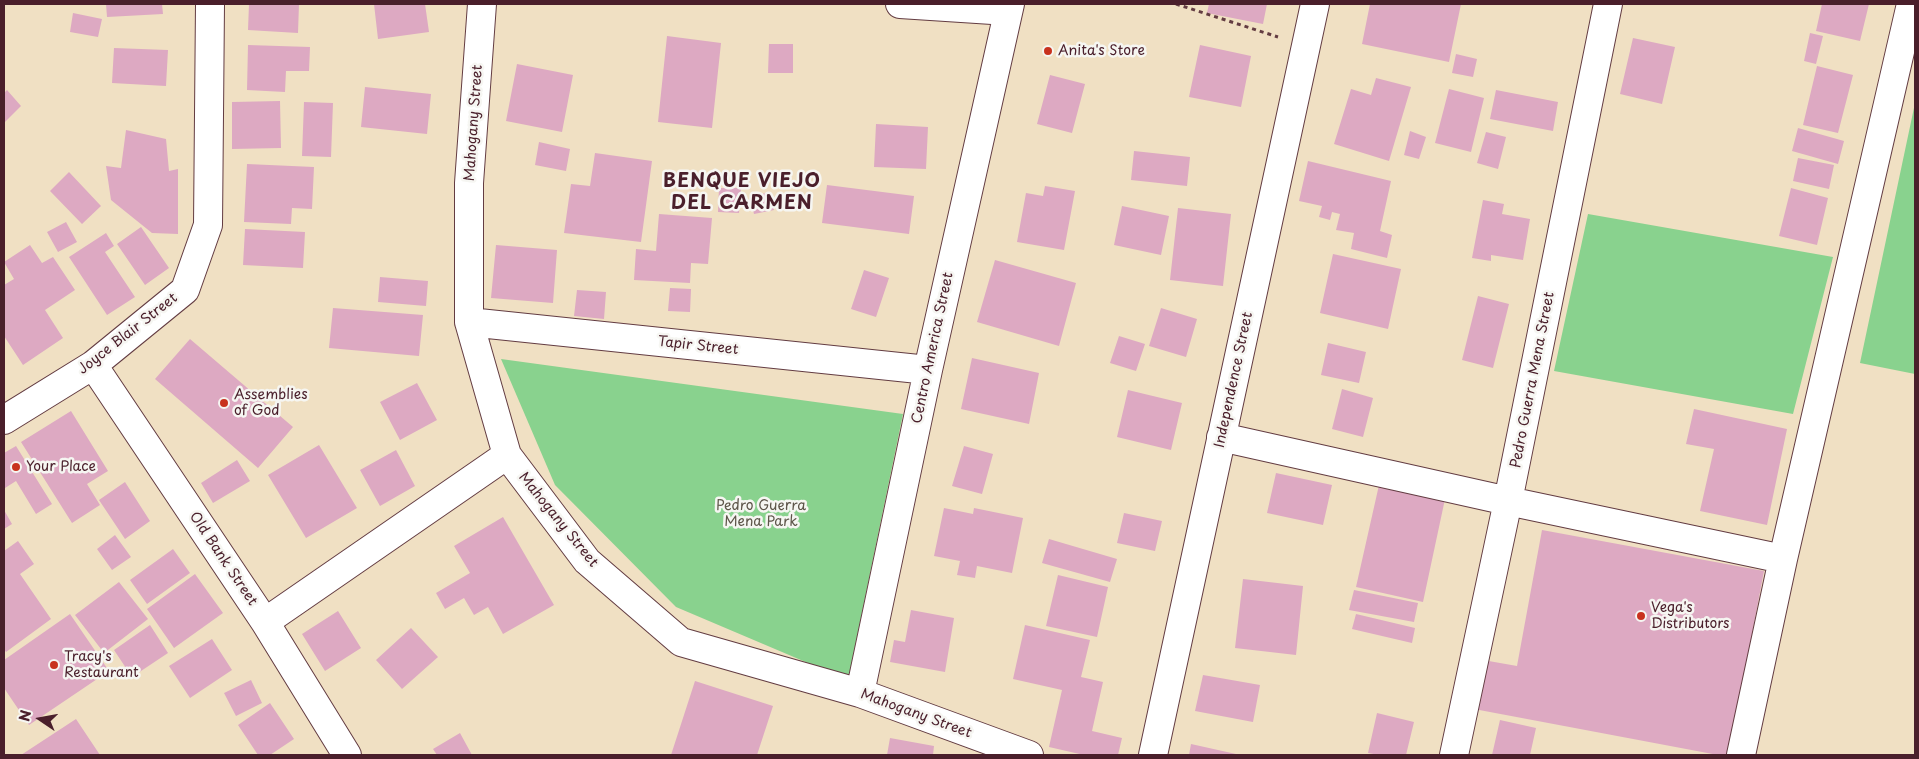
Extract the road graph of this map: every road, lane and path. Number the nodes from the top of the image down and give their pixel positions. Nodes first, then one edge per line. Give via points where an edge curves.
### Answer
1 (210, 4) edge
2 (482, 4) edge
3 (900, 4) edge
4 (1176, 4) edge
5 (1314, 4) edge
6 (1608, 4) edge
7 (1911, 4) edge
8 (1009, 7) edge
9 (1306, 46) junction
10 (469, 322) junction
11 (93, 365) junction
12 (928, 370) junction
13 (4, 420) edge
14 (1221, 437) junction
15 (508, 455) junction
16 (1508, 501) junction
17 (1783, 559) junction
18 (265, 622) junction
19 (860, 693) junction
20 (347, 755) edge
21 (1029, 755) edge
22 (1153, 755) edge
23 (1454, 755) edge
24 (1741, 755) edge

1 - 11 street, Joyce Blair Street via 208,225 184,290
2 - 10 street, Mahogany Street via 469,183
3 - 8 street
4 - 9 path
5 - 9 street, Independence Street
6 - 16 street, Pedro Guerra Mena Street
7 - 17 street
8 - 12 street, Centro America Street
9 - 14 street, Independence Street
10 - 12 street, Tapir Street
10 - 15 street, Mahogany Street
11 - 13 street, Joyce Blair Street
11 - 18 street, Old Bank Street
12 - 19 street, Centro America Street
14 - 16 street
14 - 22 street, Independence Street
15 - 18 street
15 - 19 street, Mahogany Street via 587,561 681,642
16 - 17 street
16 - 23 street, Pedro Guerra Mena Street
17 - 24 street
18 - 20 street, Old Bank Street
19 - 21 street, Mahogany Street

